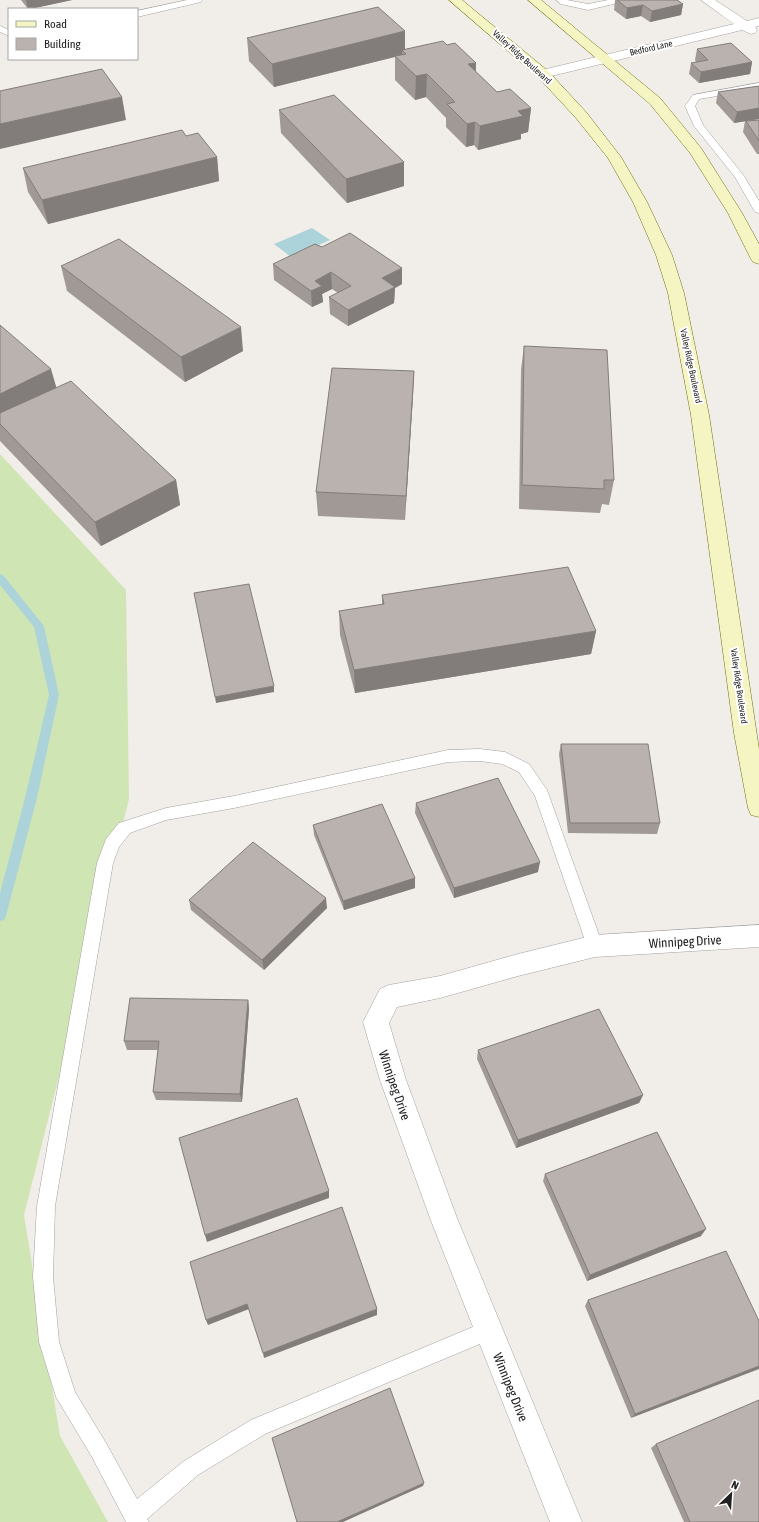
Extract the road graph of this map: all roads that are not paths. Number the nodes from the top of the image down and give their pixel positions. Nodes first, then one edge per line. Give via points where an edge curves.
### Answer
1 (198, 0) edge
2 (455, 0) edge
3 (534, 0) edge
4 (560, 0) edge
5 (619, 0) edge
6 (707, 0) edge
7 (138, 14) edge
8 (759, 22) edge
9 (745, 26) junction
10 (759, 36) edge
11 (605, 59) junction
12 (543, 74) junction
13 (759, 86) edge
14 (759, 210) edge
15 (759, 259) edge
16 (759, 808) edge
17 (759, 936) edge
18 (595, 946) junction
19 (487, 1331) junction
20 (136, 1519) edge
21 (566, 1522) edge

1 - 7 lane
2 - 12 main road, Valley Ridge Boulevard
3 - 11 main road
4 - 5 lane via 588,7
6 - 9 street
8 - 9 street, Bedford Lane
9 - 10 street
9 - 11 street, Bedford Lane
11 - 12 street, Bedford Lane
11 - 15 main road via 655,101 696,151 735,213
12 - 16 main road, Valley Ridge Boulevard via 581,115 614,157 664,255 676,293 700,415 745,733
13 - 14 lane via 696,97 690,106 699,126 739,176
17 - 18 street, Winnipeg Drive
18 - 19 street, Winnipeg Drive via 389,997 376,1022 384,1056
18 - 20 lane via 542,794 524,768 505,758 480,755 448,756 166,814 125,828 112,844 105,863 46,1206 43,1277 49,1342 66,1397 99,1450
19 - 20 lane via 258,1427 191,1468
19 - 21 street, Winnipeg Drive

